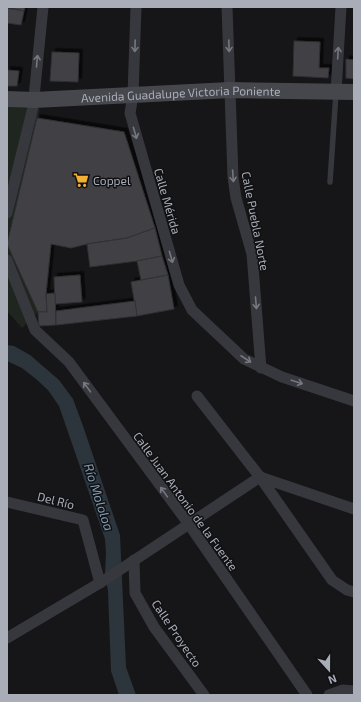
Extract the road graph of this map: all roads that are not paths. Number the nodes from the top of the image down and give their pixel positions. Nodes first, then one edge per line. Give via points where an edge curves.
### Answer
1 (43, 7) edge
2 (136, 7) edge
3 (227, 7) edge
4 (341, 7) edge
5 (230, 90) junction
6 (336, 92) junction
7 (354, 92) edge
8 (133, 95) junction
9 (7, 99) edge
10 (34, 100) junction
11 (330, 182) dead end
12 (7, 213) edge
13 (7, 260) edge
14 (261, 368) junction
15 (197, 396) dead end
16 (354, 401) edge
17 (260, 478) junction
18 (7, 502) edge
19 (354, 509) edge
20 (188, 524) junction
21 (131, 561) junction
22 (101, 582) junction
23 (354, 592) edge
24 (7, 638) edge
25 (354, 691) edge
26 (204, 695) edge
27 (307, 695) edge
28 (329, 695) edge

10 -> 1 street
2 -> 8 street, Calle Mérida
3 -> 5 street, Calle Puebla Norte
6 -> 4 street
5 - 6 main road, Avenida Guadalupe Victoria Poniente
5 - 8 main road, Avenida Guadalupe Victoria Poniente
5 -> 14 street, Calle Puebla Norte via 233,177 236,198 252,254
6 - 7 main road, Avenida Guadalupe Victoria Poniente
6 - 11 lane
8 - 10 main road, Avenida Guadalupe Victoria Poniente
8 -> 14 street, Calle Mérida via 130,113 179,285 192,310 244,359
9 - 10 main road, Avenida Guadalupe Victoria Poniente
10 - 12 street
20 -> 13 street, Calle Juan Antonio de la Fuente via 69,362 35,330
14 -> 16 street, Calle Mérida
15 - 17 street
17 - 19 street
17 - 20 street
17 - 23 street via 332,580
18 - 22 street, Del Río via 83,520
20 - 21 street
20 - 27 street, Calle Juan Antonio de la Fuente
21 - 22 street
21 - 26 street, Calle Proyecto via 135,593 154,627
22 - 24 street
25 - 28 street via 343,690

